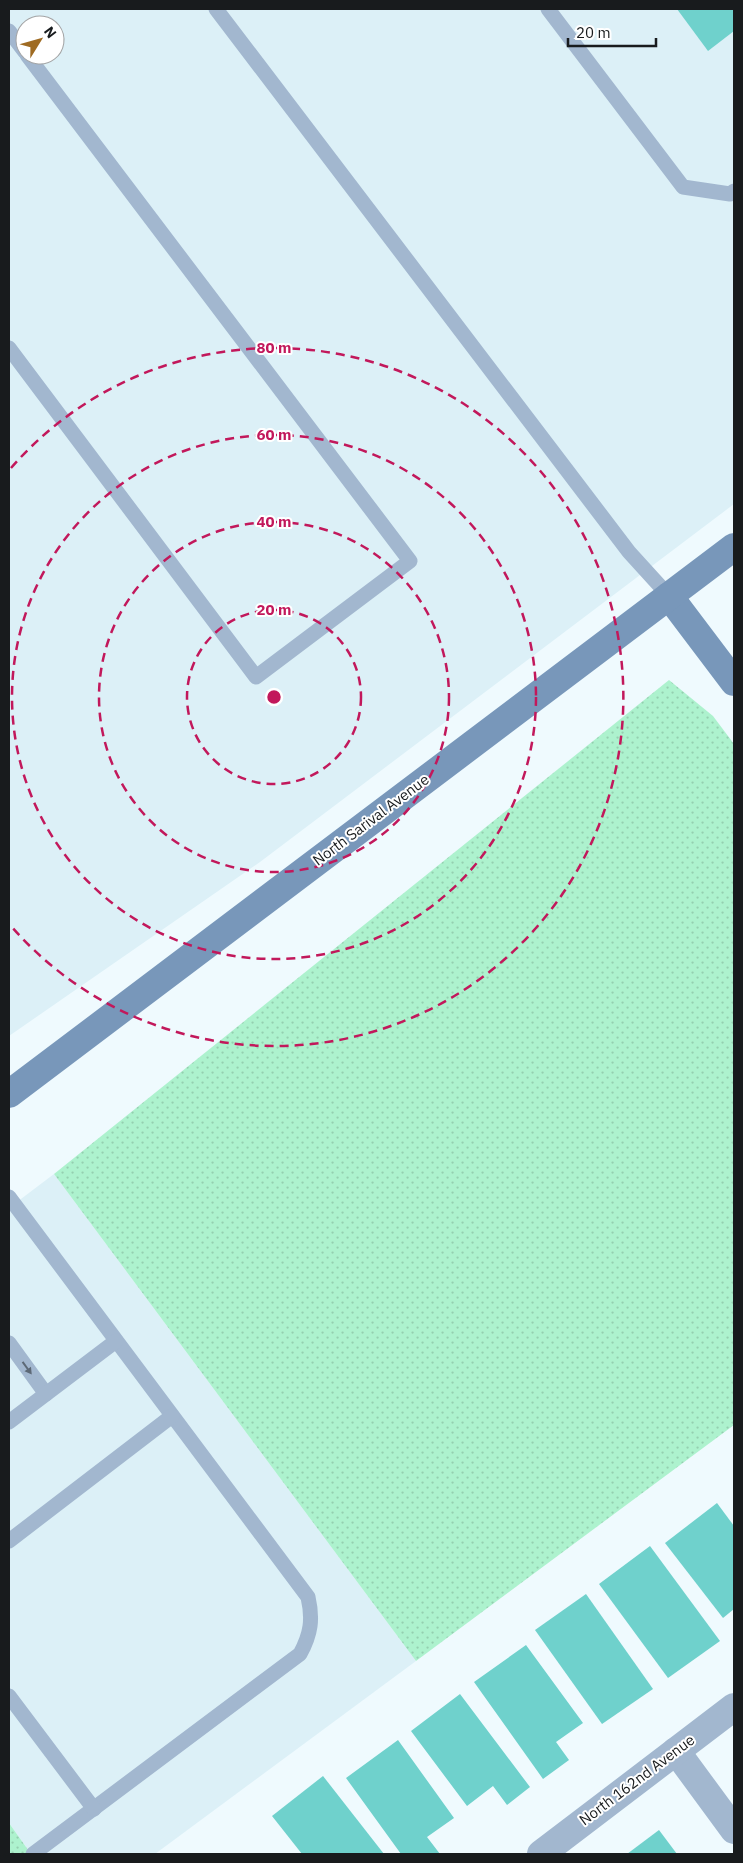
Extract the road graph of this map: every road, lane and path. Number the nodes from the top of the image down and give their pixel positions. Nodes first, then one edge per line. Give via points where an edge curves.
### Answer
1 (216, 9) edge
2 (548, 9) edge
3 (34, 65) edge
4 (734, 191) edge
5 (9, 348) edge
6 (734, 547) edge
7 (670, 596) junction
8 (734, 682) edge
9 (9, 1094) edge
10 (9, 1197) edge
11 (116, 1341) junction
12 (9, 1343) edge
13 (46, 1394) junction
14 (172, 1416) junction
15 (9, 1422) edge
16 (9, 1542) edge
17 (9, 1696) edge
18 (734, 1707) edge
19 (676, 1751) junction
20 (94, 1809) junction
21 (734, 1830) edge
22 (34, 1854) edge
23 (541, 1854) edge

1 - 7 lane via 629,552
2 - 4 lane via 683,187 730,194
3 - 5 lane via 410,561 256,677
6 - 7 street, North Sarival Avenue
7 - 8 street
7 - 9 street, North Sarival Avenue
10 - 11 lane
11 - 13 lane
11 - 14 lane
12 -> 13 lane
13 - 15 lane
14 - 16 lane
14 - 20 lane via 308,1597 312,1615 309,1637 300,1654
17 - 20 lane
18 - 19 street, North 162nd Avenue
19 - 21 street
19 - 23 street, North 162nd Avenue
20 - 22 lane

